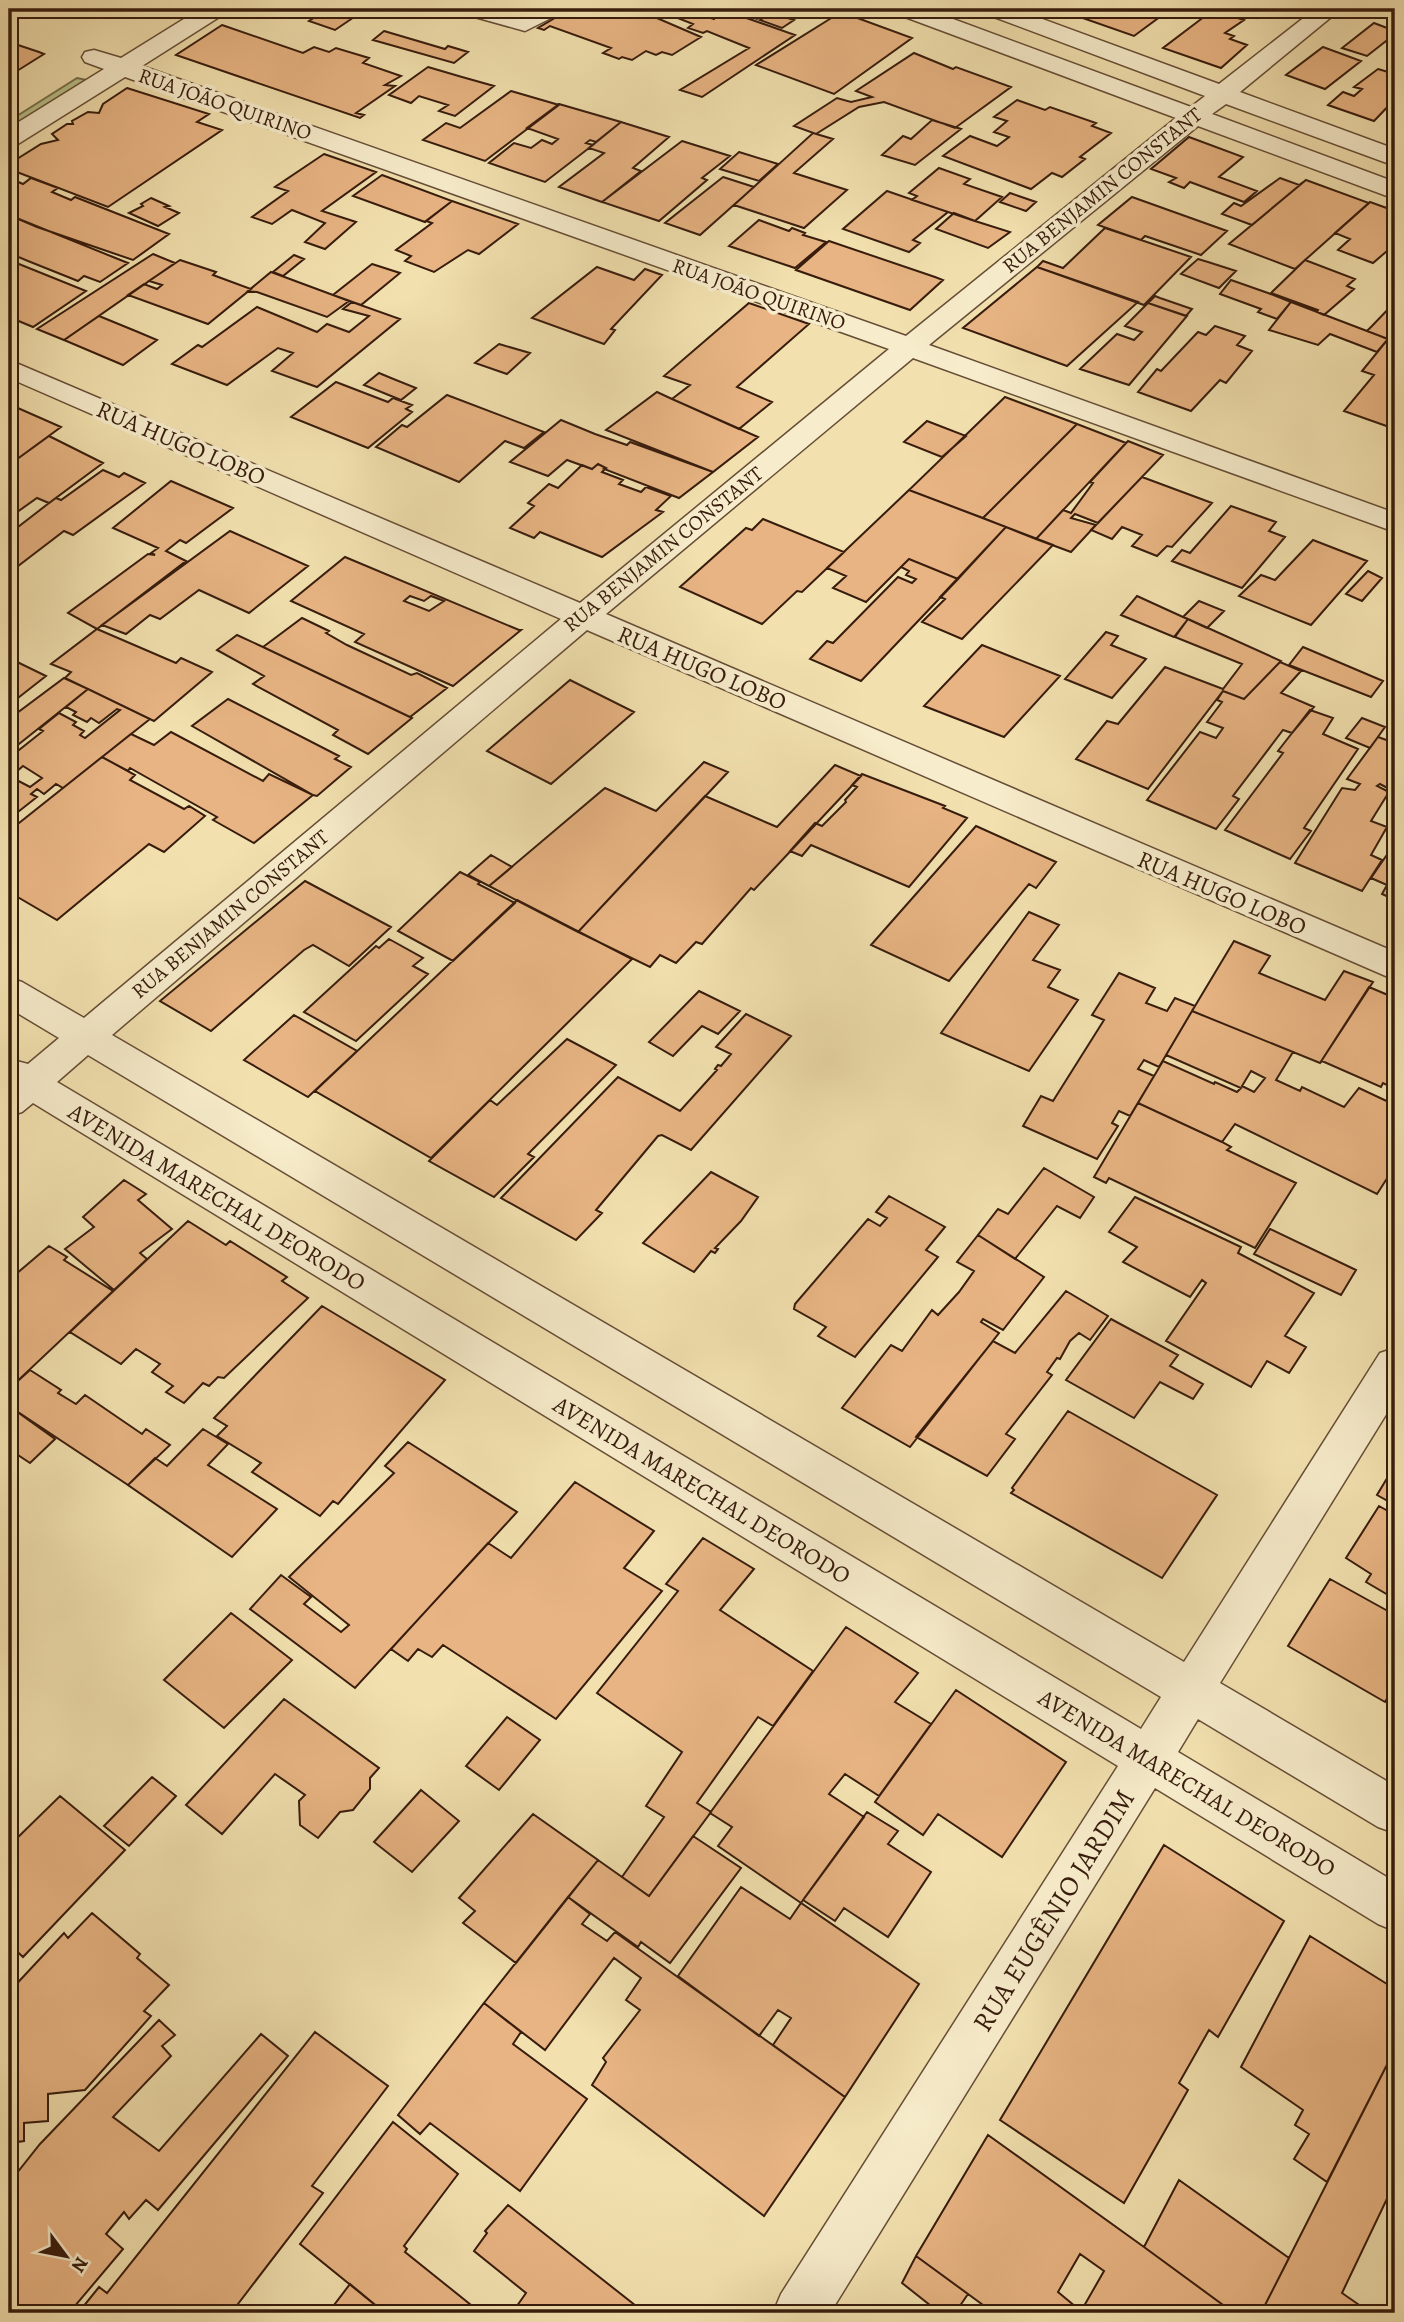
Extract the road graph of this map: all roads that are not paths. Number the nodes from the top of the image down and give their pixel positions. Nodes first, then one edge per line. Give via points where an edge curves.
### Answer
1 (216, 9) edge
2 (472, 9) edge
3 (551, 9) edge
4 (905, 9) edge
5 (995, 9) edge
6 (1329, 9) edge
7 (119, 55) junction
8 (73, 69) dead end
9 (1221, 94) junction
10 (1194, 116) junction
11 (9, 139) edge
12 (1395, 158) edge
13 (1395, 191) edge
14 (909, 347) junction
15 (9, 368) edge
16 (1395, 523) edge
17 (580, 616) junction
18 (1395, 967) edge
19 (9, 990) edge
20 (86, 1036) junction
21 (16, 1086) edge
22 (1395, 1365) edge
23 (1191, 1691) junction
24 (1149, 1759) junction
25 (1395, 1811) edge
26 (1395, 1908) edge
27 (800, 2313) edge

1 - 7 street
2 - 3 street via 525,24
4 - 10 street
5 - 9 street
6 - 9 street, RUA BENJAMIN CONSTANT
7 - 8 street, RUA JOÃO QUIRINO via 94,57
7 - 11 street
7 - 14 street, RUA JOÃO QUIRINO
9 - 10 street, RUA BENJAMIN CONSTANT
9 - 12 street
10 - 13 street
10 - 14 street, RUA BENJAMIN CONSTANT
14 - 16 street, RUA JOÃO QUIRINO
14 - 17 street, RUA BENJAMIN CONSTANT
15 - 17 street, RUA HUGO LOBO
17 - 18 street, RUA HUGO LOBO
17 - 20 street, RUA BENJAMIN CONSTANT
19 - 20 street
20 - 21 street, RUA BENJAMIN CONSTANT
20 - 23 street
21 - 24 street, AVENIDA MARECHAL DEORODO
22 - 23 street, RUA EUGÊNIO JARDIM
23 - 24 street, RUA EUGÊNIO JARDIM
23 - 25 street
24 - 26 street, AVENIDA MARECHAL DEORODO
24 - 27 street, RUA EUGÊNIO JARDIM

